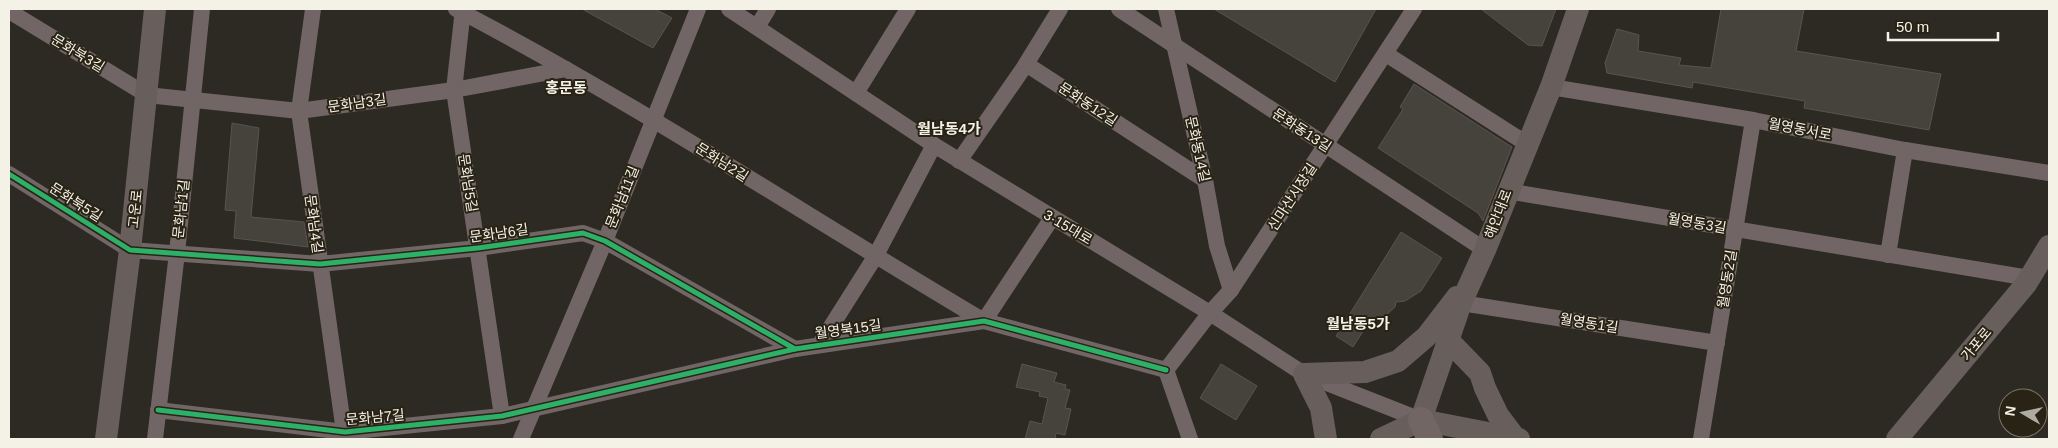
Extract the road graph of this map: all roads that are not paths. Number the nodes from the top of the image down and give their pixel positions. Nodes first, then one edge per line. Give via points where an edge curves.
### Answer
1 (155, 9) edge
2 (202, 9) edge
3 (313, 9) edge
4 (698, 9) edge
5 (729, 9) edge
6 (768, 9) edge
7 (908, 9) edge
8 (1060, 9) edge
9 (1119, 9) edge
10 (1166, 9) edge
11 (1414, 9) edge
12 (1578, 9) edge
13 (461, 10) edge
14 (9, 11) edge
15 (757, 27) junction
16 (1174, 46) junction
17 (1386, 54) junction
18 (1027, 63) junction
19 (566, 69) junction
20 (1551, 87) junction
21 (454, 90) junction
22 (856, 93) junction
23 (147, 95) junction
24 (193, 100) junction
25 (299, 112) junction
26 (653, 118) junction
27 (1754, 120) junction
28 (1526, 144) junction
29 (934, 145) junction
30 (1326, 145) junction
31 (1905, 150) junction
32 (959, 161) junction
33 (2049, 172) edge
34 (9, 174) edge
35 (1205, 180) junction
36 (1507, 190) junction
37 (1052, 218) junction
38 (1735, 229) junction
39 (605, 241) junction
40 (2049, 246) edge
41 (478, 248) junction
42 (130, 250) junction
43 (1485, 250) junction
44 (177, 253) junction
45 (1888, 255) junction
46 (875, 257) junction
47 (320, 264) junction
48 (1473, 276) junction
49 (2029, 278) junction
50 (1231, 290) junction
51 (1461, 302) junction
52 (1210, 313) junction
53 (984, 322) junction
54 (1448, 340) junction
55 (1717, 343) junction
56 (820, 344) junction
57 (795, 349) junction
58 (1166, 370) junction
59 (1304, 374) junction
60 (533, 408) junction
61 (158, 410) junction
62 (502, 416) junction
63 (1425, 430) edge
64 (345, 436) edge
65 (106, 439) edge
66 (154, 439) edge
67 (521, 439) edge
68 (1190, 439) edge
69 (1326, 439) edge
70 (1381, 439) edge
71 (1517, 439) edge
72 (1701, 439) edge
73 (1897, 439) edge

1 - 23 main road, 고운로
2 - 24 street, 문화남1길
3 - 25 street, 문화남4길
4 - 26 street, 문화남11길
5 - 15 street, 3·15대로
6 - 15 street
7 - 22 street
8 - 18 street
9 - 16 street, 문화동13길
10 - 16 street, 문화동14길
11 - 17 street, 신마산시장길
12 - 20 main road, 해안대로
13 - 19 street, 문화남2길
13 - 21 street, 문화남5길
14 - 23 street, 문화북3길
15 - 22 street, 3·15대로
16 - 30 street, 문화동13길
16 - 35 street, 문화동14길
17 - 28 street
17 - 30 street, 신마산시장길
18 - 32 street
18 - 35 street, 문화동12길
19 - 21 street, 문화남3길
19 - 26 street, 문화남2길
20 - 27 street, 월영동서로
20 - 28 main road, 해안대로
21 - 25 street, 문화남3길
21 - 41 street, 문화남5길
22 - 29 street, 3·15대로
23 - 24 street, 문화남3길
23 - 42 main road, 고운로
24 - 25 street, 문화남3길
24 - 44 street, 문화남1길
25 - 47 street, 문화남4길
26 - 39 street, 문화남11길
26 - 46 street, 문화남2길
27 - 31 street, 월영동서로
27 - 38 street, 월영동2길
28 - 36 main road, 해안대로
29 - 32 street, 3·15대로
29 - 46 street
30 - 43 street, 문화동13길
30 - 50 street, 신마산시장길
31 - 33 street, 월영동서로
31 - 45 street
32 - 37 street, 3·15대로
34 - 42 street, 문화북5길
35 - 50 street, 문화동14길 via 1217,246
36 - 38 street, 월영동3길
36 - 43 main road, 해안대로
37 - 52 street, 3·15대로
37 - 53 street
38 - 45 street, 월영동3길
38 - 55 street, 월영동2길
39 - 41 street, 문화남6길 via 583,233
39 - 57 street, 문화남6길
39 - 60 street, 문화남11길
40 - 49 main road, 가포로
41 - 47 street, 문화남6길
41 - 62 street, 문화남5길
42 - 44 street, 문화남6길
42 - 65 main road, 고운로
43 - 48 main road, 해안대로
44 - 47 street, 문화남6길
44 - 61 street, 문화남1길
45 - 49 street, 월영동3길
46 - 53 street, 문화남2길
46 - 56 street
47 - 64 street, 문화남4길
48 - 51 main road, 해안대로
48 - 59 main road via 1427,336 1398,361 1366,372
49 - 73 main road, 가포로
50 - 52 street, 신마산시장길
51 - 54 main road, 해안대로
51 - 55 street, 월영동1길
52 - 58 street, 신마산시장길
52 - 59 street, 3·15대로
53 - 56 street, 월영북15길
53 - 58 street, 월영북15길
54 - 63 main road, 해안대로
54 - 71 main road via 1480,373 1498,415
55 - 72 street, 월영동2길
56 - 57 street, 월영북15길
57 - 60 street, 월영북15길
58 - 68 street
59 - 63 street, 3·15대로
59 - 69 main road via 1321,408
60 - 62 street, 문화남7길
60 - 67 street, 문화남11길
61 - 64 street, 문화남7길
61 - 66 street, 문화남1길
62 - 64 street, 문화남7길
63 - 70 main road
63 - 71 main road

